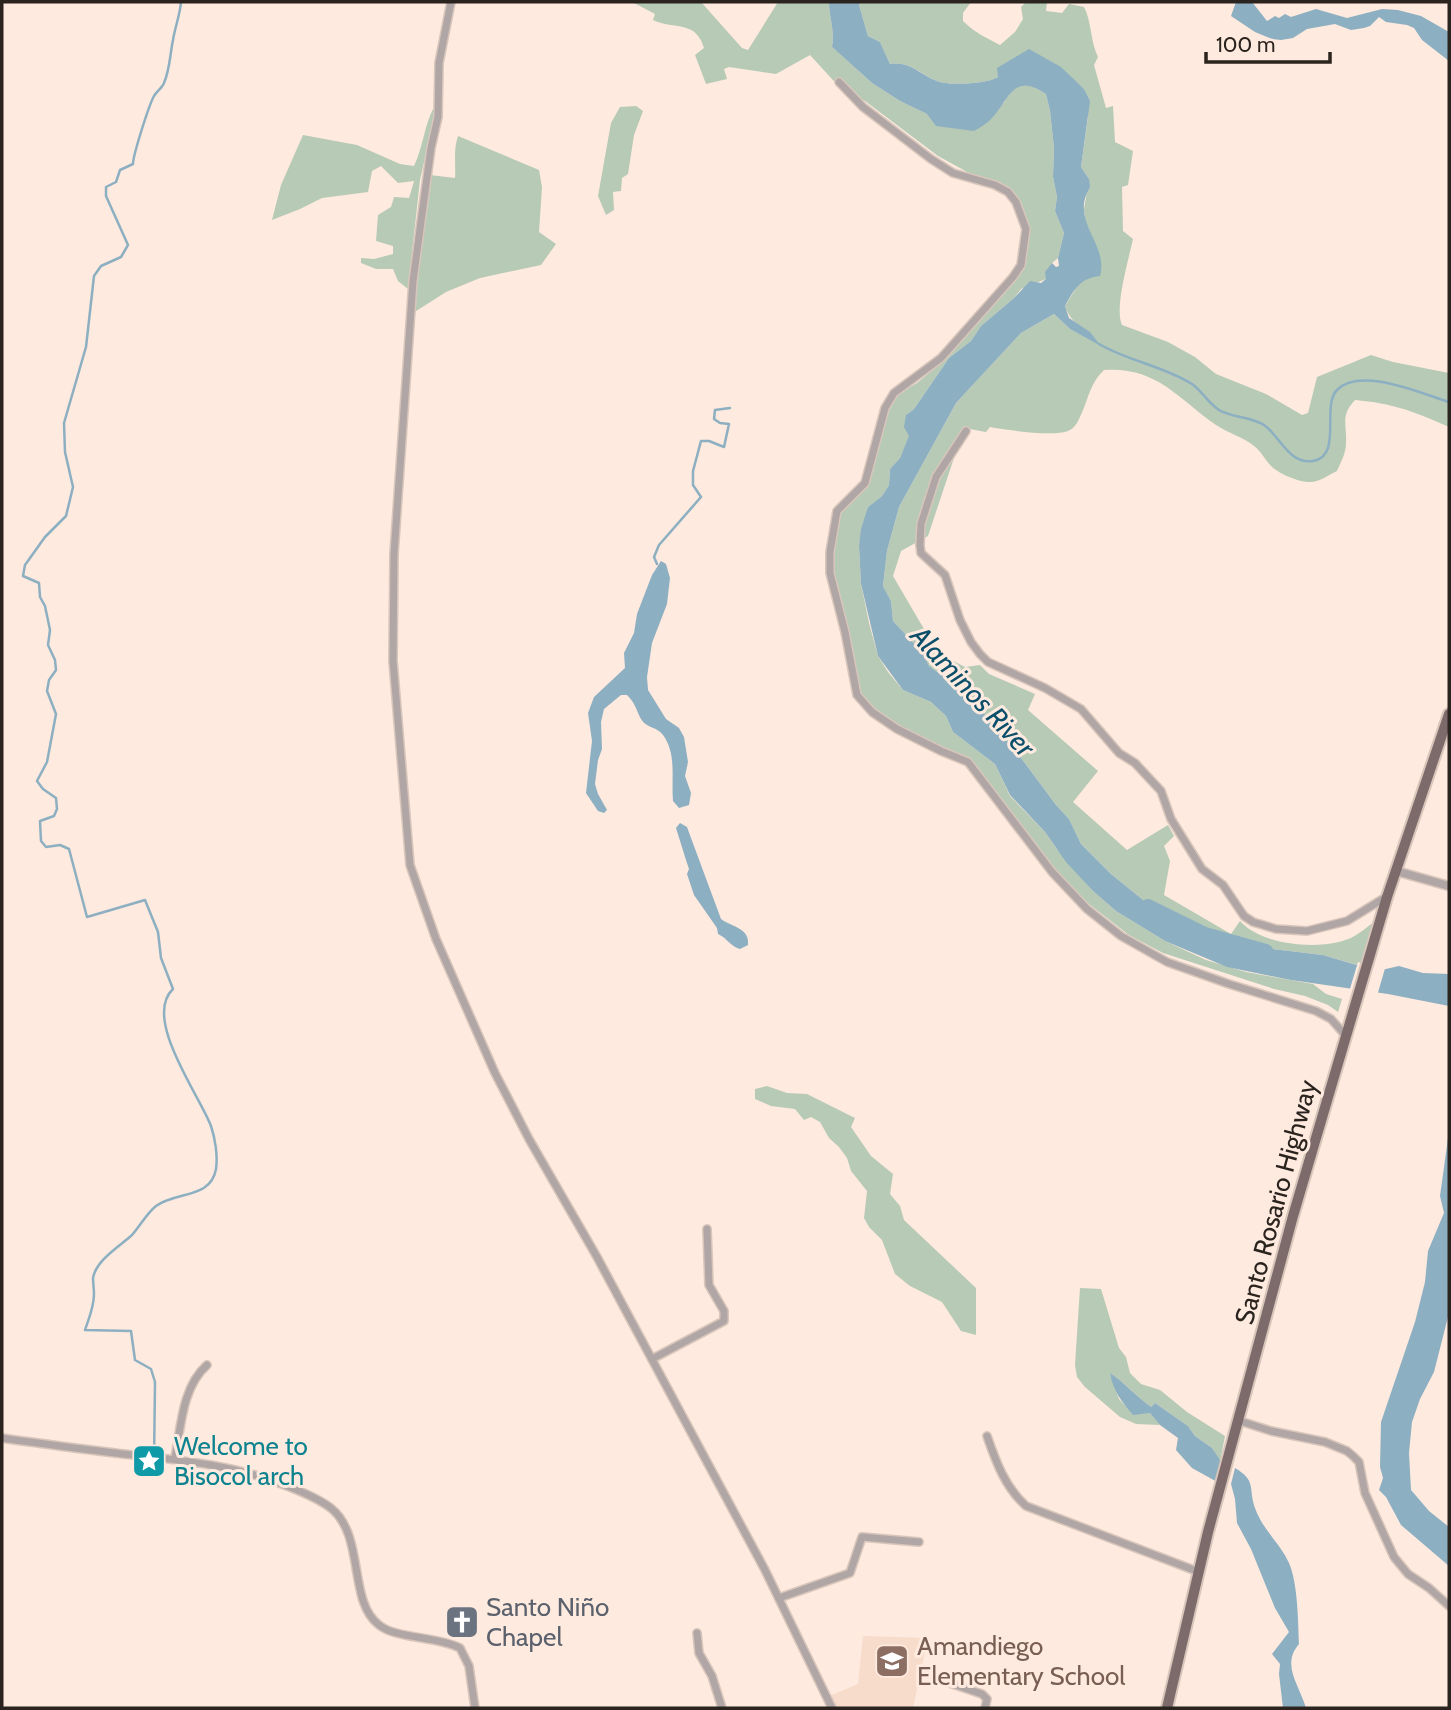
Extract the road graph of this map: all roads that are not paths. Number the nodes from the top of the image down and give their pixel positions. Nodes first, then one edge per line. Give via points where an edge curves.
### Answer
1 (451, 2) edge
2 (839, 82) dead end
3 (965, 431) dead end
4 (1449, 714) edge
5 (1396, 871) junction
6 (1449, 886) edge
7 (1387, 897) junction
8 (1346, 1036) junction
9 (707, 1229) dead end
10 (652, 1359) junction
11 (207, 1365) dead end
12 (1240, 1421) junction
13 (987, 1436) dead end
14 (2, 1438) edge
15 (176, 1458) junction
16 (919, 1542) dead end
17 (1199, 1572) junction
18 (779, 1598) junction
19 (1449, 1606) edge
20 (697, 1633) dead end
21 (935, 1678) dead end
22 (475, 1708) edge
23 (722, 1708) edge
24 (832, 1708) edge
25 (985, 1708) edge
26 (1167, 1708) edge

1 - 10 street via 439,63 438,117 413,281 394,554 393,661 410,865 428,920 495,1073
2 - 8 street via 863,107 931,159 953,173 1008,192 1026,229 1021,265 1013,277 941,358 894,393 885,408 865,483 837,511 830,573 857,695 897,729 968,762 1052,872 1121,936 1167,961 1316,1011
3 - 7 street via 936,477 921,524 920,545 921,554 945,575 960,620 980,654 1081,709 1119,753 1161,791 1171,819 1202,869 1223,885 1244,916 1254,922 1307,931 1347,921
4 - 5 main road, Santo Rosario Highway
5 - 6 street
5 - 7 main road, Santo Rosario Highway
7 - 8 main road, Santo Rosario Highway
8 - 12 main road, Santo Rosario Highway
9 - 10 street via 709,1285 724,1311 724,1321
10 - 18 street
11 - 15 street via 190,1390
12 - 17 main road, Santo Rosario Highway
12 - 19 street via 1325,1442 1353,1456 1394,1557
13 - 17 street via 1006,1482 1026,1506
14 - 15 street
15 - 22 street via 268,1478 332,1510 349,1533 372,1619 384,1629 460,1648 469,1666
16 - 18 street via 862,1537 850,1573
17 - 26 main road, Santo Rosario Highway
18 - 24 street
20 - 23 street via 699,1653
21 - 25 street via 982,1694

